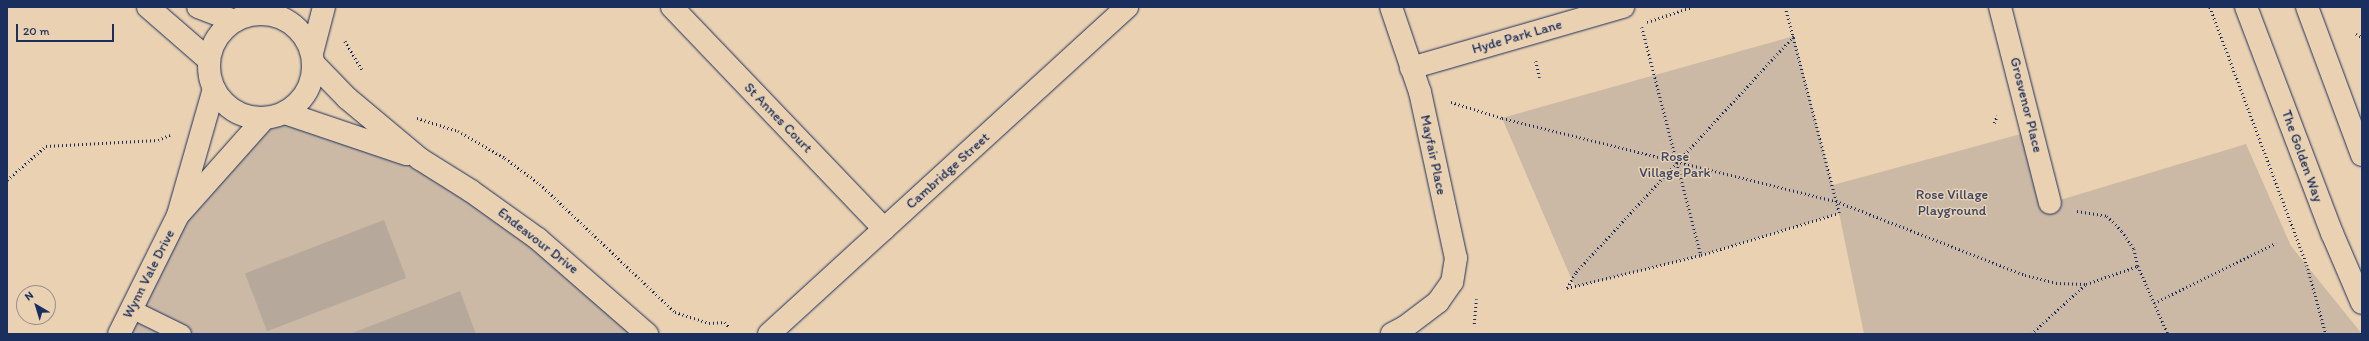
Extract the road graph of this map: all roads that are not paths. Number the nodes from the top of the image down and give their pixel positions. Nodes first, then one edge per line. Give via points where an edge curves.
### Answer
1 (148, 7) edge
2 (198, 7) edge
3 (324, 7) edge
4 (672, 7) edge
5 (1127, 7) edge
6 (1391, 7) edge
7 (1623, 7) edge
8 (2000, 7) edge
9 (2246, 7) edge
10 (2307, 7) edge
11 (263, 10) edge
12 (234, 21) junction
13 (313, 58) junction
14 (209, 60) junction
15 (1411, 68) junction
16 (214, 89) junction
17 (285, 113) junction
18 (264, 119) junction
19 (2362, 155) edge
20 (420, 159) junction
21 (2050, 204) road end
22 (178, 214) junction
23 (884, 229) junction
24 (2362, 303) edge
25 (131, 309) junction
26 (119, 334) edge
27 (182, 334) edge
28 (647, 334) edge
29 (769, 334) edge
30 (1392, 334) edge

1 - 14 street
2 - 12 street
3 - 13 street
4 - 23 street, St Annes Court
5 - 23 street, Cambridge Street
6 - 15 street, Mayfair Place
7 - 15 street, Hyde Park Lane
8 - 21 street, Grosvenor Place
9 - 24 street, The Golden Way via 2332,233
10 - 19 street
11 - 12 street
11 - 13 street via 292,24 304,37
12 - 14 street via 222,31 213,44
13 - 17 street via 312,80 305,95
13 - 20 street, Endeavour Drive via 347,98
14 - 16 street via 209,75
15 - 30 street, Mayfair Place via 1420,92 1456,258 1452,282 1438,302 1405,328
16 - 18 street via 224,103 238,114
16 - 22 street, Wynn Vale Drive
17 - 18 street
17 - 20 street, Endeavour Drive
18 - 22 street, Wynn Vale Drive
20 - 28 street, Endeavour Drive via 538,239
22 - 25 street, Wynn Vale Drive
23 - 29 street, Cambridge Street
25 - 26 street, Wynn Vale Drive
25 - 27 lane

